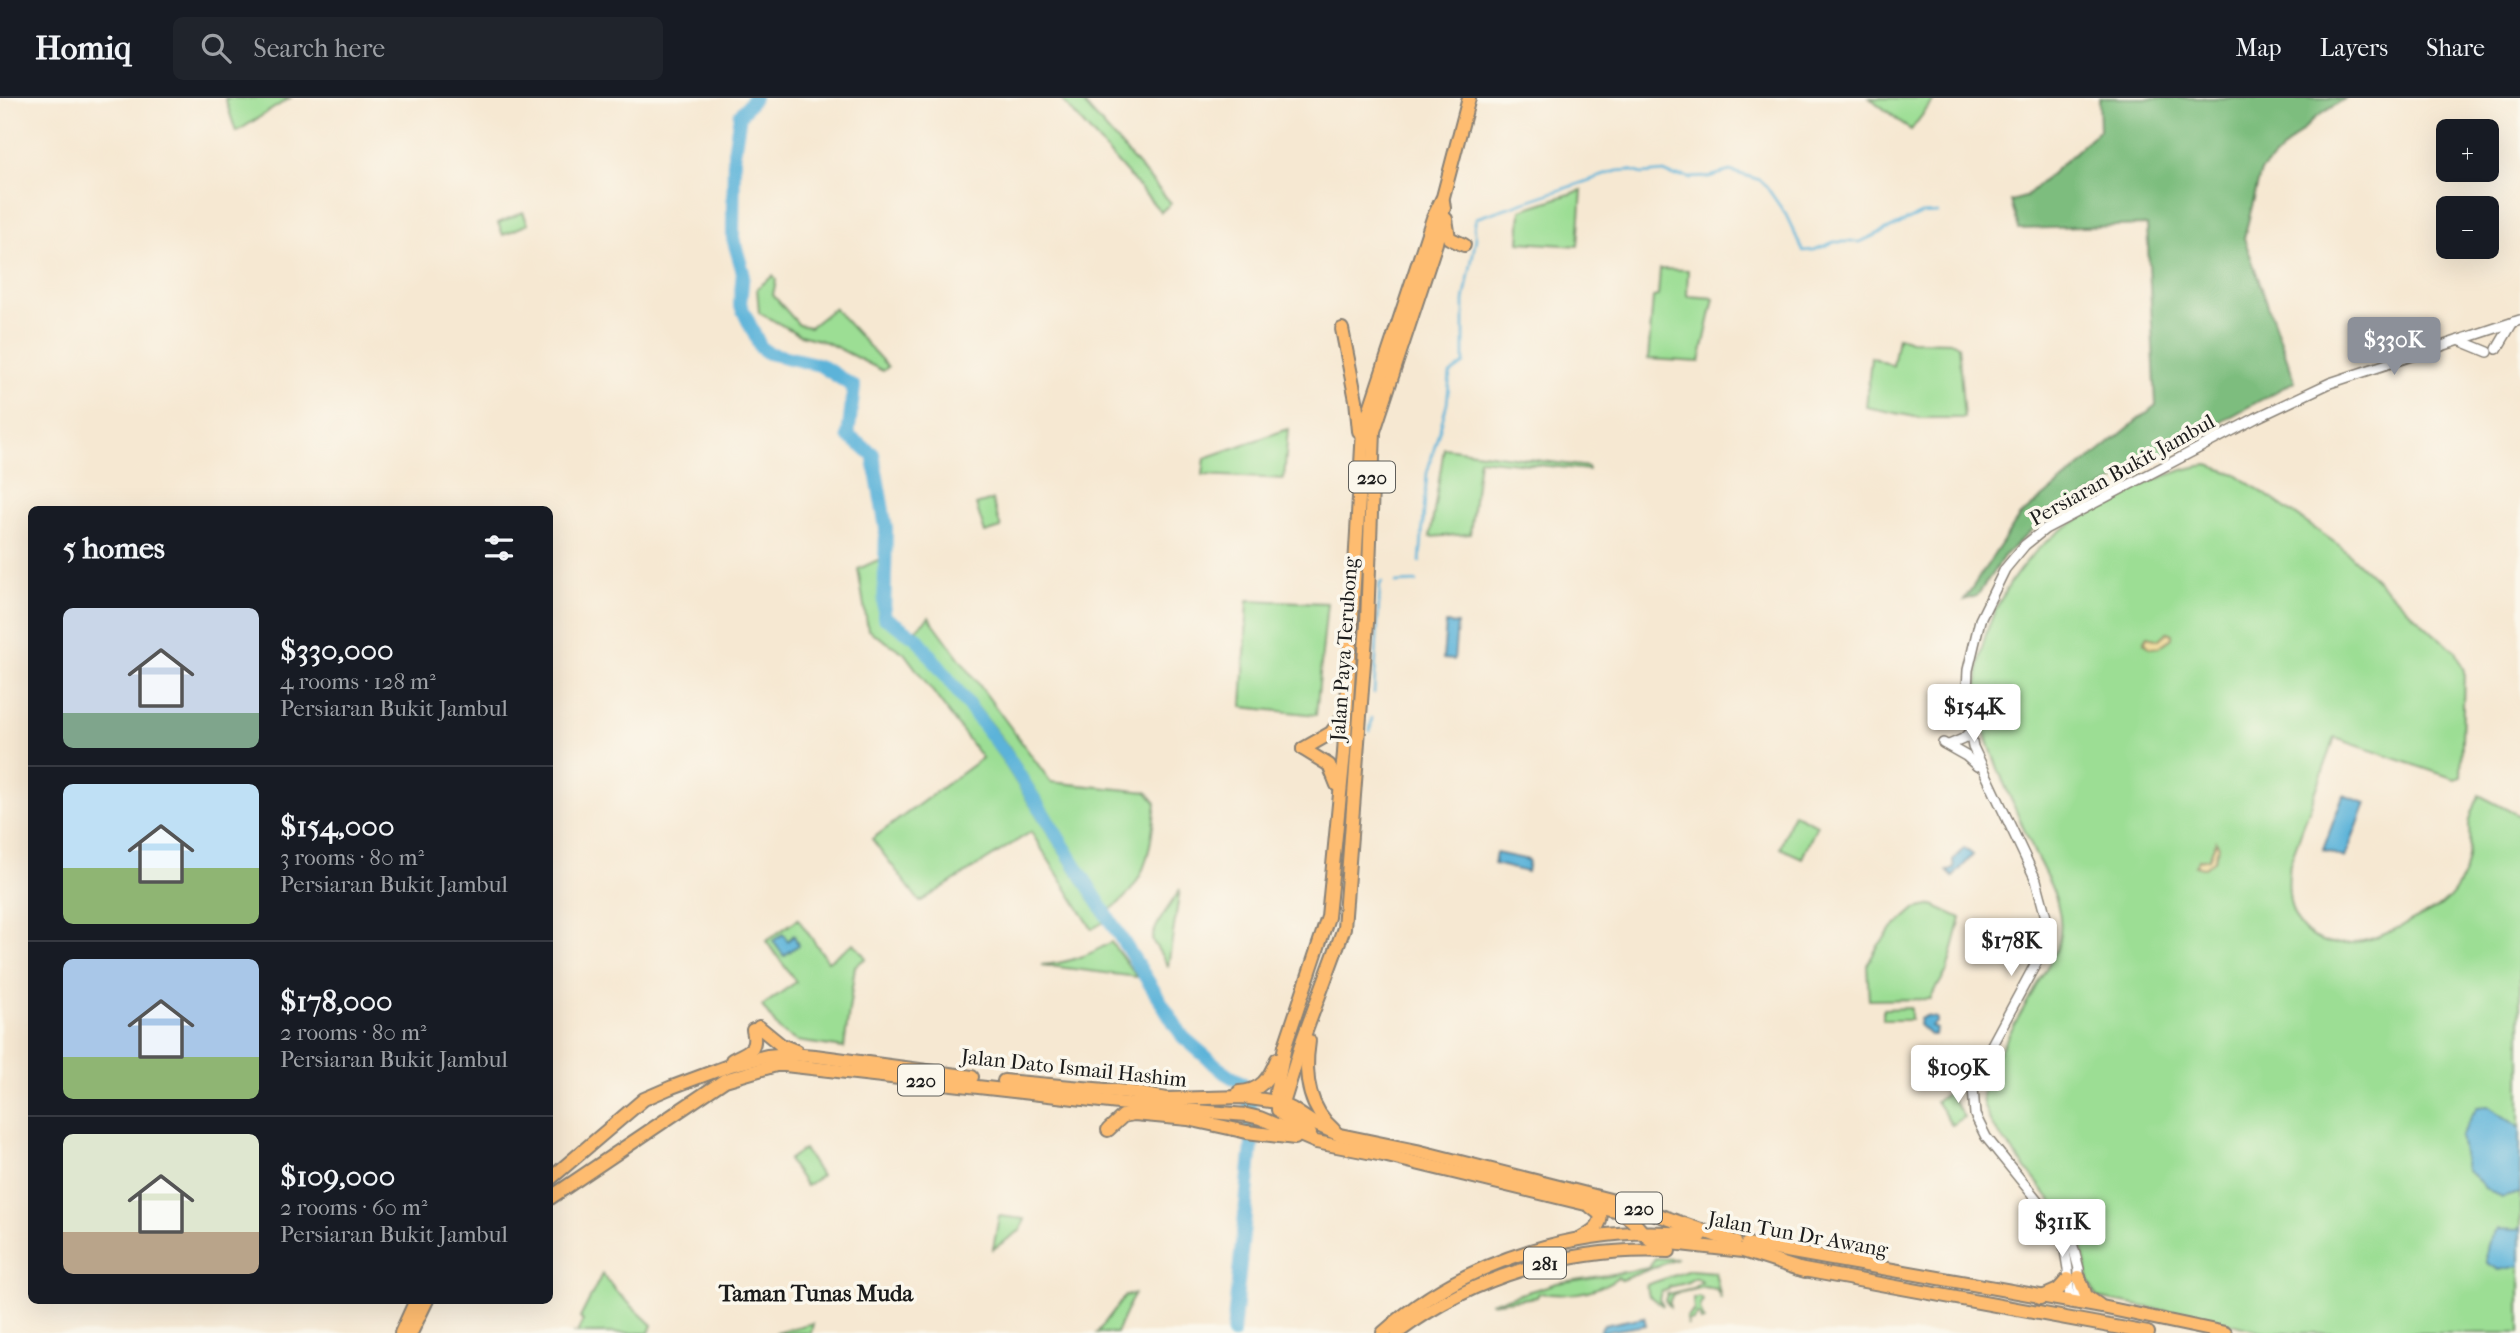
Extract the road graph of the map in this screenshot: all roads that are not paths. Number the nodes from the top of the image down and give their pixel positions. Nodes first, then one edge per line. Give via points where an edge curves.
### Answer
1 (1469, 98) edge
2 (1443, 203) junction
3 (1464, 245) dead end
4 (2516, 321) edge
5 (1342, 329) dead end
6 (2459, 340) junction
7 (1361, 452) junction
8 (1346, 710) junction
9 (1970, 732) junction
10 (1983, 772) junction
11 (1339, 791) junction
12 (1311, 1023) junction
13 (1285, 1046) junction
14 (815, 1056) junction
15 (691, 1080) junction
16 (1248, 1094) junction
17 (644, 1100) junction
18 (1280, 1105) junction
19 (1254, 1117) junction
20 (650, 1130) junction
21 (1108, 1130) dead end
22 (1340, 1135) junction
23 (1306, 1139) junction
24 (1324, 1143) junction
25 (553, 1176) edge
26 (553, 1196) edge
27 (1585, 1204) junction
28 (1643, 1232) junction
29 (1574, 1241) junction
30 (1735, 1242) junction
31 (1805, 1271) junction
32 (2074, 1278) junction
33 (2040, 1298) junction
34 (414, 1304) edge
35 (425, 1304) edge
36 (2073, 1306) junction
37 (2102, 1307) junction
38 (2055, 1315) junction
39 (2091, 1322) junction
40 (401, 1333) edge
41 (411, 1333) edge
42 (1383, 1333) edge
43 (1397, 1333) edge
44 (2148, 1333) edge
45 (2225, 1333) edge

1 - 2 main road, Jalan Paya Terubong / 220
2 - 3 main road via 1449,238
2 - 7 main road, Jalan Paya Terubong / 220 via 1433,218 1365,420
2 - 12 main road, Jalan Paya Terubong / 220 via 1428,268 1376,421 1347,914
4 - 6 street, Persiaran Bukit Jambul
4 - 6 street via 2492,351
5 - 7 main road
6 - 9 street, Persiaran Bukit Jambul via 2318,388 2034,536 2005,569 1974,635 1966,697
7 - 8 main road, Jalan Paya Terubong / 220
8 - 11 main road, Jalan Paya Terubong / 220
8 - 11 main road via 1331,733 1303,749 1329,765
9 - 10 street, Persiaran Bukit Jambul
9 - 10 street via 1946,744
10 - 32 street, Persiaran Bukit Jambul via 2036,880 2047,921 2043,950 1975,1076 1972,1102 1986,1137 2062,1233
11 - 13 main road, Jalan Paya Terubong / 220 via 1327,923
12 - 18 main road, Jalan Paya Terubong / 220
12 - 22 main road via 1306,1063 1309,1086 1322,1118
13 - 16 main road via 1266,1081
13 - 18 main road, Jalan Paya Terubong / 220 via 1276,1092
14 - 15 main road, Jalan Dato Ismail Hashim / 220 via 774,1055
14 - 15 main road via 781,1045 756,1029 750,1050
14 - 16 main road, Jalan Dato Ismail Hashim / 220 via 1167,1099
15 - 17 main road, Jalan Dato Ismail Hashim / 220
16 - 18 main road, Jalan Dato Ismail Hashim / 220
17 - 20 main road via 659,1099 667,1107 664,1117
17 - 25 main road, Jalan Dato Ismail Hashim / 220
18 - 19 main road via 1270,1116
18 - 22 main road, Jalan Dato Ismail Hashim / 220
18 - 24 main road via 1290,1121
19 - 20 main road, Jalan Dato Ismail Hashim / 220 via 785,1065 725,1080
19 - 23 main road, Jalan Dato Ismail Hashim / 220
20 - 26 main road, Jalan Dato Ismail Hashim / 220
21 - 23 main road via 1123,1116 1134,1114
22 - 30 main road, Jalan Dato Ismail Hashim / 220 via 1630,1205
23 - 24 main road, Jalan Dato Ismail Hashim / 220
24 - 27 main road, Jalan Dato Ismail Hashim / 220
27 - 28 main road, Jalan Dato Ismail Hashim / 220 via 1626,1216
27 - 29 main road via 1598,1212 1600,1221
28 - 29 main road, Jalan Tun Dr Awang / 281
28 - 30 main road, Jalan Tun Dr Awang / 281
28 - 31 main road via 1655,1242 1744,1251
29 - 42 main road, Jalan Tun Dr Awang / 281 via 1514,1257 1461,1280
30 - 33 main road, Jalan Tun Dr Awang / 281
31 - 38 main road, Jalan Tun Dr Awang / 281
31 - 43 main road, Jalan Tun Dr Awang / 281 via 1698,1253 1592,1254 1495,1278 1452,1298
32 - 33 main road
32 - 36 street, Persiaran Bukit Jambul
32 - 37 main road via 2088,1298
33 - 36 main road, Jalan Tun Dr Awang / 281
34 - 40 main road
35 - 41 main road
36 - 37 main road, Jalan Tun Dr Awang / 281
36 - 38 main road
36 - 39 main road
37 - 45 main road, Jalan Tun Dr Awang / 281
38 - 39 main road, Jalan Tun Dr Awang / 281
39 - 44 main road, Jalan Tun Dr Awang / 281

